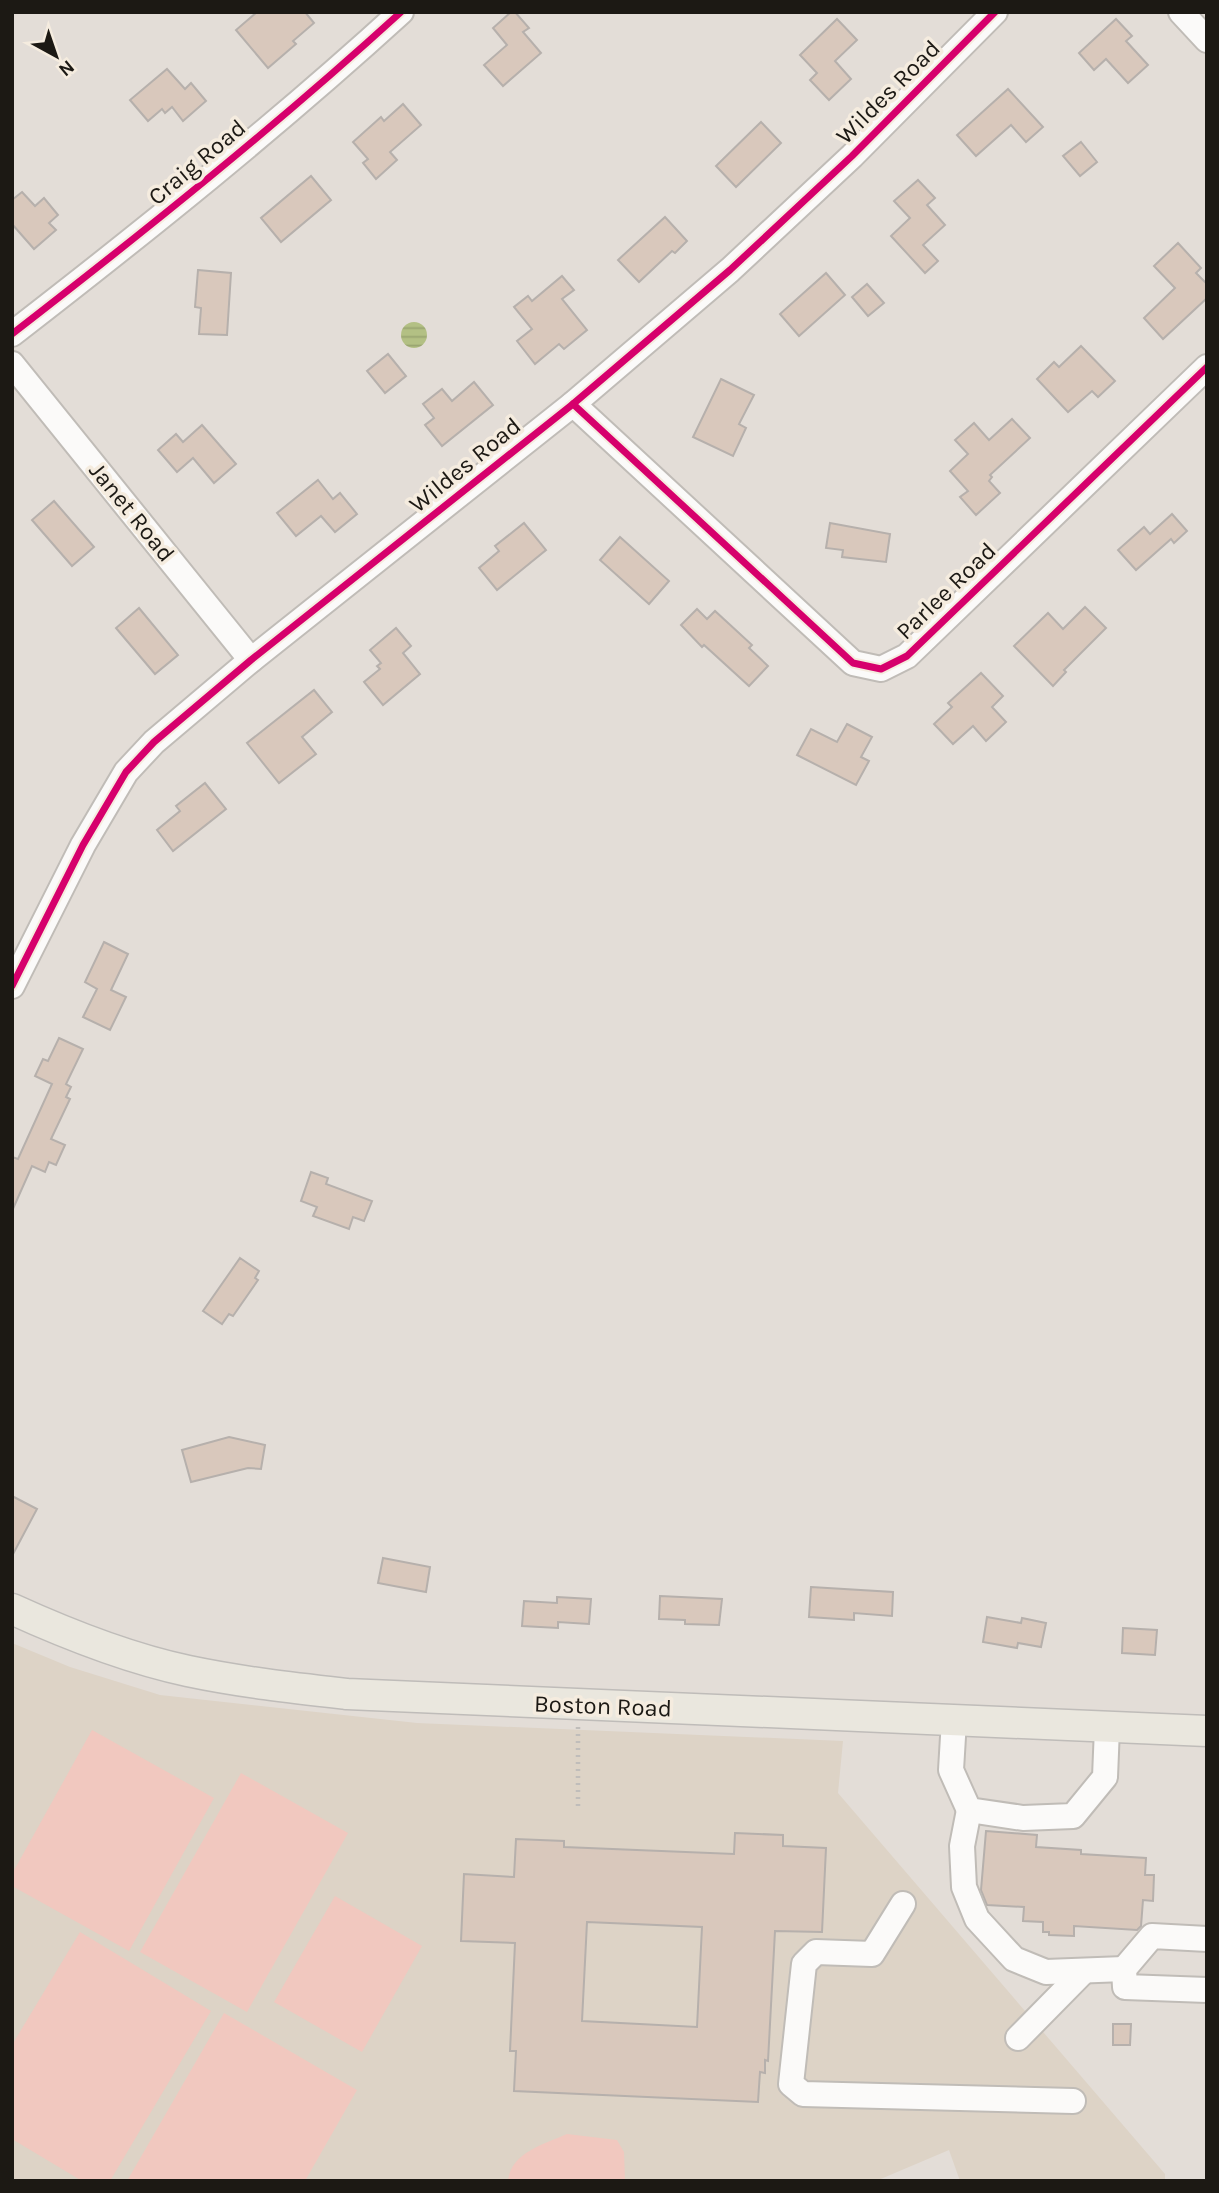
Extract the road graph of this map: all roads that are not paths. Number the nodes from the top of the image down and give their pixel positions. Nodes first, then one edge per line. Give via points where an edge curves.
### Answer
1 (401, 12) edge
2 (995, 12) edge
3 (1181, 12) edge
4 (1207, 40) edge
5 (12, 334) edge
6 (12, 364) edge
7 (1207, 367) edge
8 (573, 404) junction
9 (251, 660) junction
10 (12, 986) edge
11 (12, 1609) edge
12 (954, 1720) junction
13 (1107, 1728) junction
14 (1207, 1731) edge
15 (969, 1810) junction
16 (903, 1904) dead end
17 (1207, 1939) edge
18 (1124, 1969) junction
19 (1084, 1972) junction
20 (1207, 1990) edge
21 (1018, 2038) dead end
22 (1073, 2101) dead end

1 - 5 street, Craig Road via 150,227
2 - 8 street, Wildes Road via 730,270
3 - 4 street
6 - 9 street, Janet Road
7 - 8 street, Parlee Road via 907,656 881,668 853,663
8 - 9 street, Wildes Road
9 - 10 street, Wildes Road via 154,742 126,772 83,845
11 - 12 main road, Boston Road via 117,1651 187,1671 271,1686 368,1696
12 - 13 main road, Boston Road
12 - 15 street via 951,1770
13 - 14 main road, Boston Road
13 - 15 street via 1105,1777 1073,1816 1024,1818
15 - 19 street via 962,1846 964,1888 977,1919 1014,1959 1046,1972
16 - 22 street via 872,1954 817,1952 804,1964 791,2084 803,2094
17 - 18 street via 1152,1936
18 - 19 street
18 - 20 street via 1125,1987
19 - 21 street

